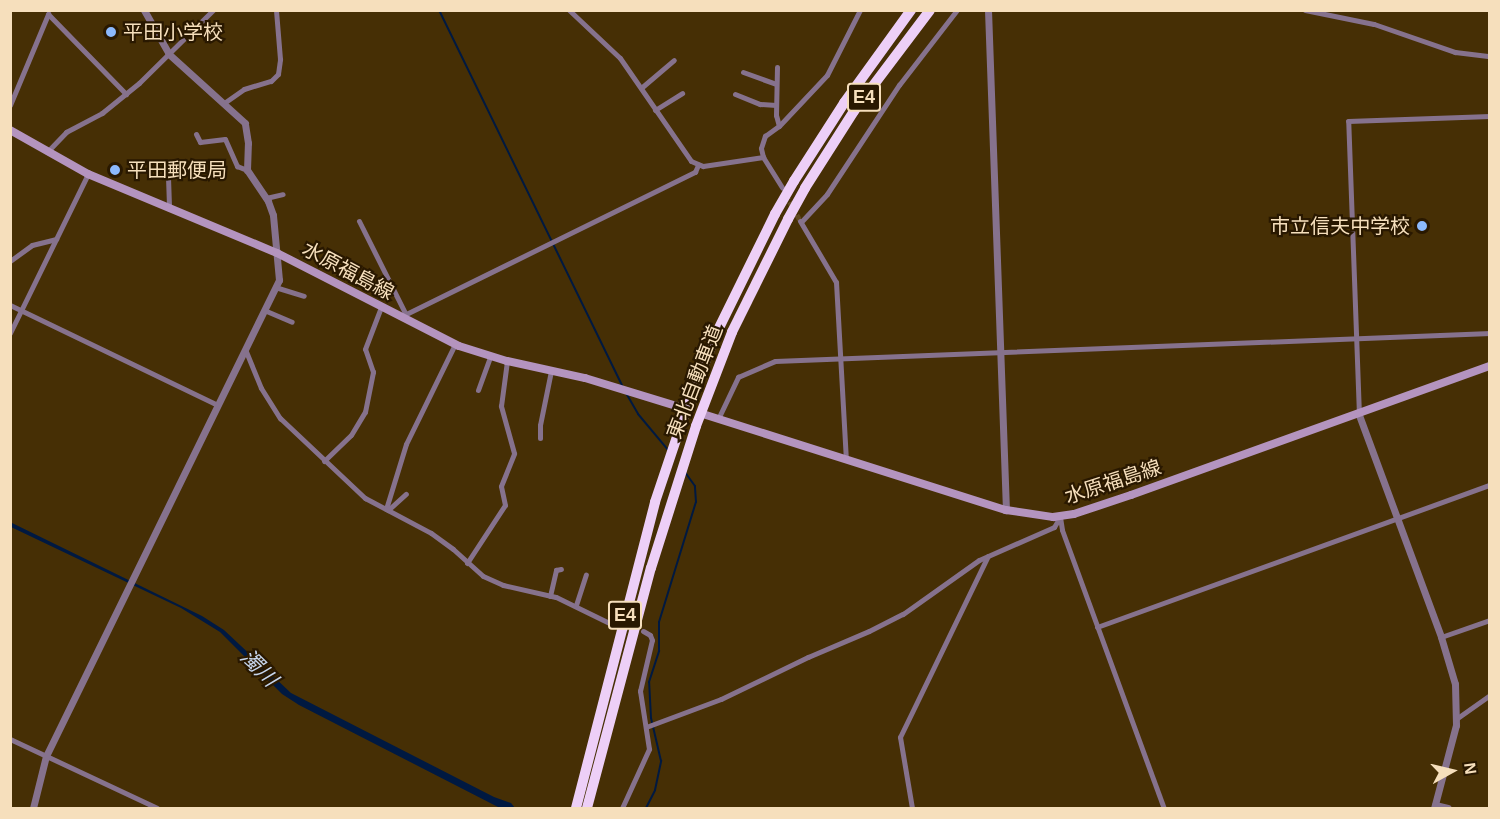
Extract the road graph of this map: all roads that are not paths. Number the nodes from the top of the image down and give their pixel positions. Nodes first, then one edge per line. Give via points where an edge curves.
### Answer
1 (144, 10) edge
2 (213, 10) edge
3 (276, 10) edge
4 (569, 10) edge
5 (860, 10) edge
6 (911, 10) edge
7 (930, 10) edge
8 (957, 10) edge
9 (988, 10) edge
10 (1305, 10) edge
11 (169, 54) junction
12 (1490, 56) edge
13 (674, 60) dead end
14 (777, 67) dead end
15 (743, 72) dead end
16 (776, 84) junction
17 (640, 88) junction
18 (682, 93) dead end
19 (126, 94) junction
20 (735, 94) dead end
21 (224, 103) junction
22 (10, 105) edge
23 (776, 105) junction
24 (655, 110) junction
25 (1490, 116) edge
26 (779, 126) junction
27 (10, 130) edge
28 (196, 134) dead end
29 (47, 152) junction
30 (763, 157) junction
31 (698, 165) junction
32 (246, 170) junction
33 (88, 174) junction
34 (168, 177) dead end
35 (782, 188) tunnel mouth
36 (284, 194) dead end
37 (266, 198) junction
38 (169, 209) junction
39 (359, 221) dead end
40 (56, 239) junction
41 (277, 253) junction
42 (10, 261) edge
43 (275, 287) junction
44 (304, 296) dead end
45 (10, 304) edge
46 (381, 307) junction
47 (22, 310) junction
48 (264, 310) junction
49 (402, 315) junction
50 (292, 322) dead end
51 (10, 333) edge
52 (1490, 333) edge
53 (1356, 338) junction
54 (455, 344) junction
55 (245, 349) junction
56 (1001, 352) junction
57 (490, 357) junction
58 (842, 358) junction
59 (507, 361) junction
60 (1490, 366) edge
61 (551, 371) junction
62 (478, 390) dead end
63 (218, 405) junction
64 (683, 413) junction
65 (1359, 415) junction
66 (706, 416) dead end
67 (718, 419) junction
68 (540, 438) dead end
69 (846, 460) junction
70 (324, 461) junction
71 (1490, 485) edge
72 (406, 494) dead end
73 (387, 510) junction
74 (1006, 510) junction
75 (1060, 517) junction
76 (1398, 518) junction
77 (988, 556) junction
78 (467, 563) junction
79 (561, 569) dead end
80 (586, 575) dead end
81 (550, 596) junction
82 (576, 605) junction
83 (1490, 620) edge
84 (611, 624) tunnel mouth
85 (1097, 627) junction
86 (643, 631) dead end
87 (1441, 637) junction
88 (1490, 696) edge
89 (1456, 719) junction
90 (646, 727) junction
91 (10, 739) edge
92 (46, 756) junction
93 (1435, 807) edge
94 (33, 808) edge
95 (157, 808) edge
96 (576, 808) edge
97 (587, 808) edge
98 (622, 808) edge
99 (912, 808) edge
100 (1164, 808) edge
101 (1448, 808) edge

1 - 11 street
2 - 11 street
3 - 21 street via 278,74
4 - 17 street via 615,52
5 - 26 street via 827,75
6 - 64 highway, 東北自動車道 / E4, bridge via 844,103 775,214 716,334
7 - 97 highway, 東北自動車道 / E4, bridge via 854,111 805,188 732,332 680,472
8 - 58 street via 899,85 827,194 800,221 836,282
9 - 56 street
10 - 12 street via 1374,24 1455,52
11 - 19 street
11 - 21 street
13 - 17 street
14 - 16 street
15 - 16 street
16 - 23 street
17 - 24 street
18 - 24 street
19 - 22 street via 48,14
19 - 29 street via 102,113 66,132
20 - 23 street via 760,104
21 - 32 street via 245,123
23 - 26 street
24 - 31 street via 683,152
25 - 53 street via 1348,121
26 - 30 street via 762,140
27 - 29 main road, 水原福島線
28 - 32 street via 201,142 225,139 237,166
29 - 33 main road, 水原福島線
30 - 31 street
30 - 35 street
31 - 49 street via 695,171
32 - 37 street
33 - 38 main road, 水原福島線
33 - 40 street
34 - 38 street
36 - 37 street
37 - 41 street via 273,215
38 - 41 main road, 水原福島線
39 - 49 street
40 - 42 street via 32,245
40 - 47 street
41 - 43 street via 279,280
41 - 46 main road, 水原福島線
43 - 44 street
43 - 48 street
45 - 47 street
46 - 49 main road, 水原福島線
46 - 70 street via 365,349 374,372 365,412 351,435
47 - 51 street
47 - 63 street
48 - 50 street
48 - 55 street
49 - 54 main road, 水原福島線
52 - 53 street
53 - 56 street
53 - 65 street
54 - 57 main road, 水原福島線
54 - 73 street via 406,444
55 - 63 street
55 - 70 street via 270,404
56 - 58 street
56 - 74 street
57 - 59 main road, 水原福島線
57 - 62 street
58 - 67 street via 775,361 738,377
58 - 69 street
59 - 61 main road, 水原福島線
59 - 78 street via 501,406 514,453 501,486 505,505
60 - 65 main road, 水原福島線
61 - 64 main road, 水原福島線 via 624,390
61 - 68 street
63 - 92 street
64 - 96 highway, 東北自動車道 / E4
65 - 75 main road, 水原福島線
65 - 76 street
66 - 67 main road, 水原福島線
67 - 69 main road, 水原福島線
69 - 74 main road, 水原福島線
70 - 73 street via 364,498
71 - 76 street
72 - 73 street
73 - 78 street via 431,533
74 - 75 main road, 水原福島線
75 - 77 street via 1054,527
75 - 85 street
76 - 85 street
76 - 87 street
77 - 90 street via 903,614 869,632 701,707
77 - 99 street via 900,737
78 - 81 street via 503,585
79 - 81 street via 556,570
80 - 82 street
81 - 82 street
82 - 84 street
83 - 87 street
85 - 100 street
86 - 90 street via 652,640 640,691
87 - 89 street via 1455,684
88 - 89 street
89 - 93 street
90 - 98 street via 649,749
91 - 92 street
92 - 94 street
92 - 95 street
93 - 101 street

